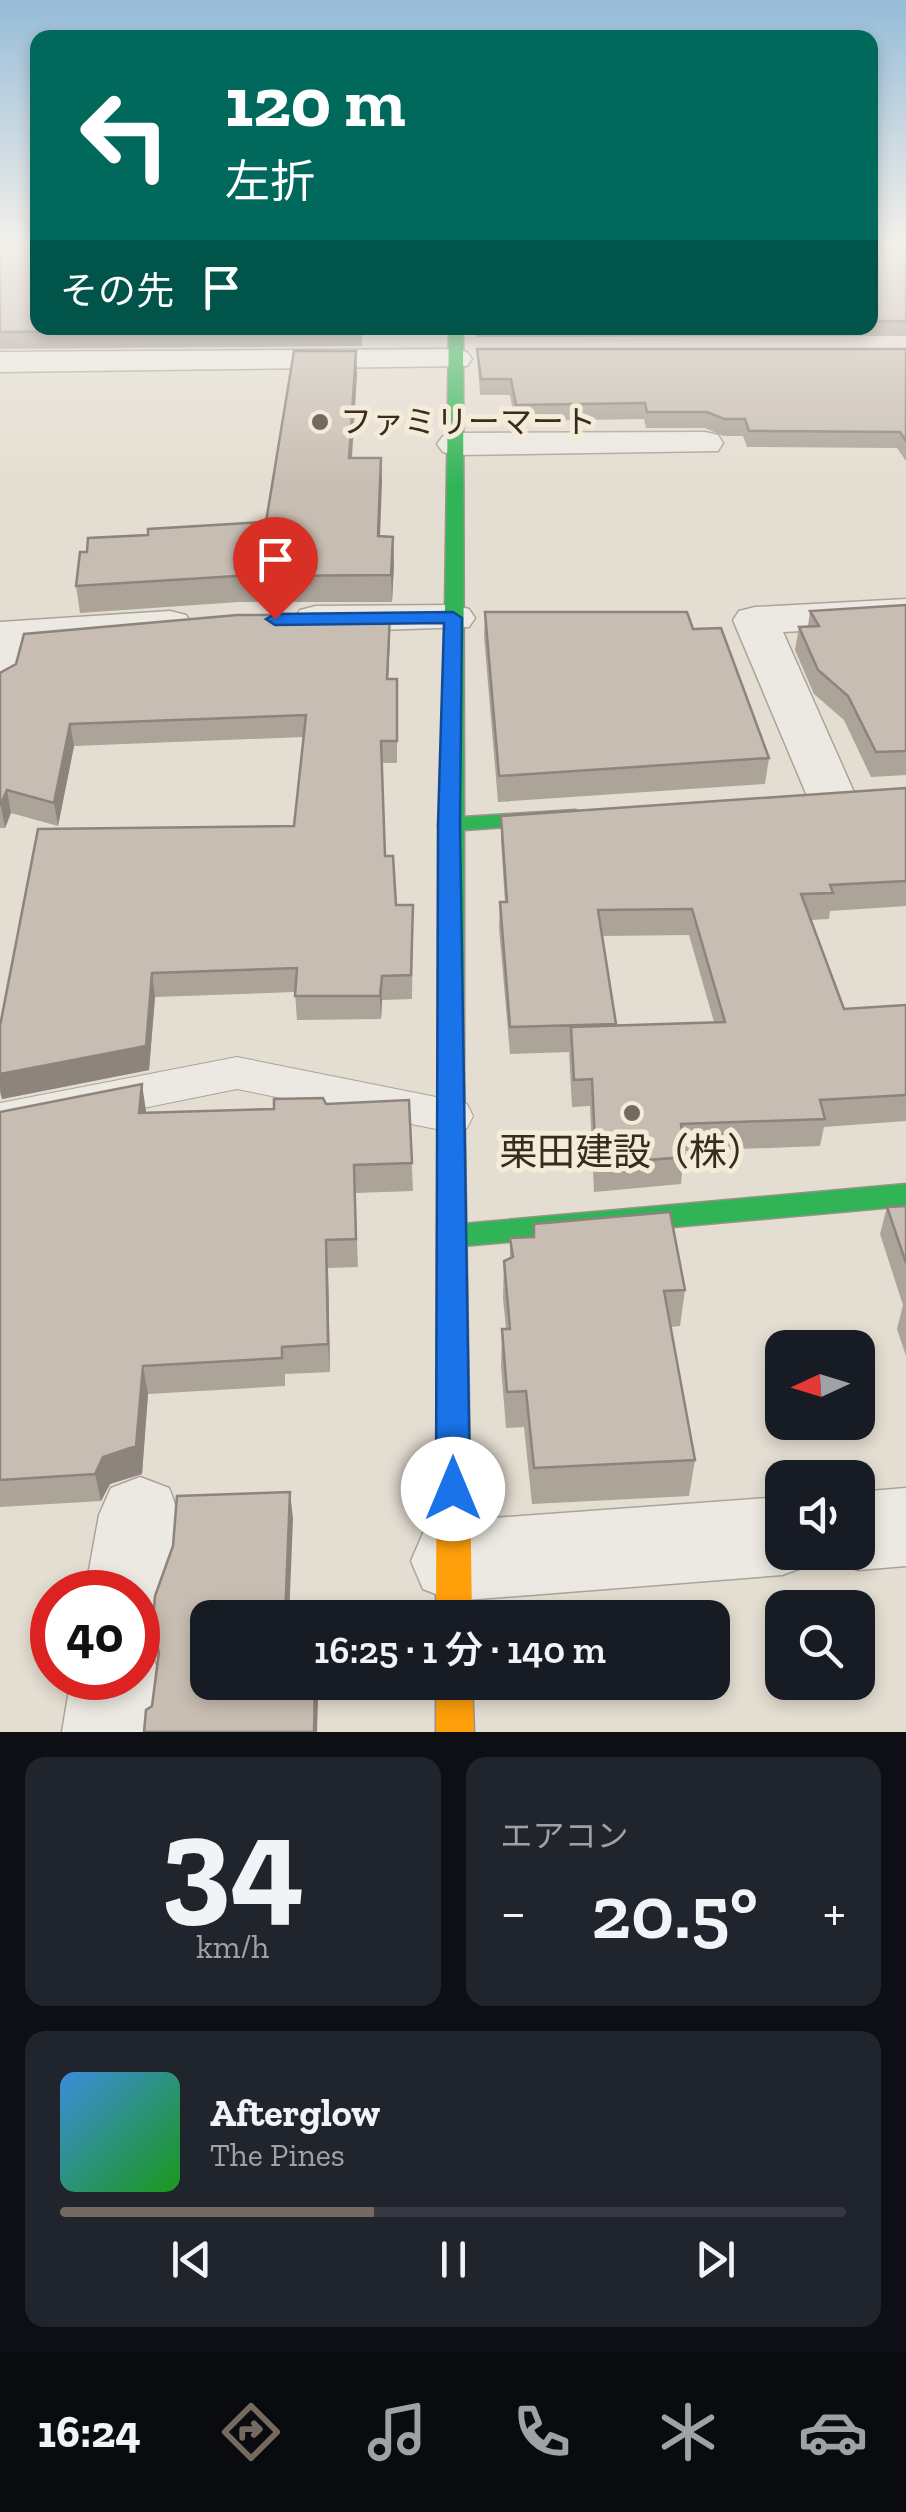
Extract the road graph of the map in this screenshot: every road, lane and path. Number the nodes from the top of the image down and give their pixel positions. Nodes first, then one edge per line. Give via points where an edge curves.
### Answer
1 (456, 346) edge
2 (494, 350) edge
3 (0, 362) edge
4 (705, 443) dead end
5 (456, 444) junction
6 (906, 612) edge
7 (453, 618) junction
8 (278, 619) edge
9 (220, 620) edge
10 (6, 636) edge
11 (0, 684) edge
12 (831, 799) edge
13 (602, 814) edge
14 (449, 824) junction
15 (451, 1116) junction
16 (0, 1120) edge
17 (906, 1195) edge
18 (451, 1236) junction
19 (906, 1527) edge
20 (875, 1530) edge
21 (765, 1539) edge
22 (454, 1589) edge
23 (113, 1700) edge
24 (454, 1700) edge
25 (108, 1732) edge
26 (455, 1732) edge

1 - 2 street
1 - 3 street
1 - 5 street
4 - 5 street
5 - 7 street
6 - 12 street via 755,620
7 - 8 street
7 - 14 street
9 - 10 street
10 - 11 lane
13 - 14 street
14 - 15 street
15 - 16 lane via 237,1073
15 - 18 street
17 - 18 street
18 - 22 street
19 - 20 street
21 - 22 street
23 - 25 street
24 - 26 street

